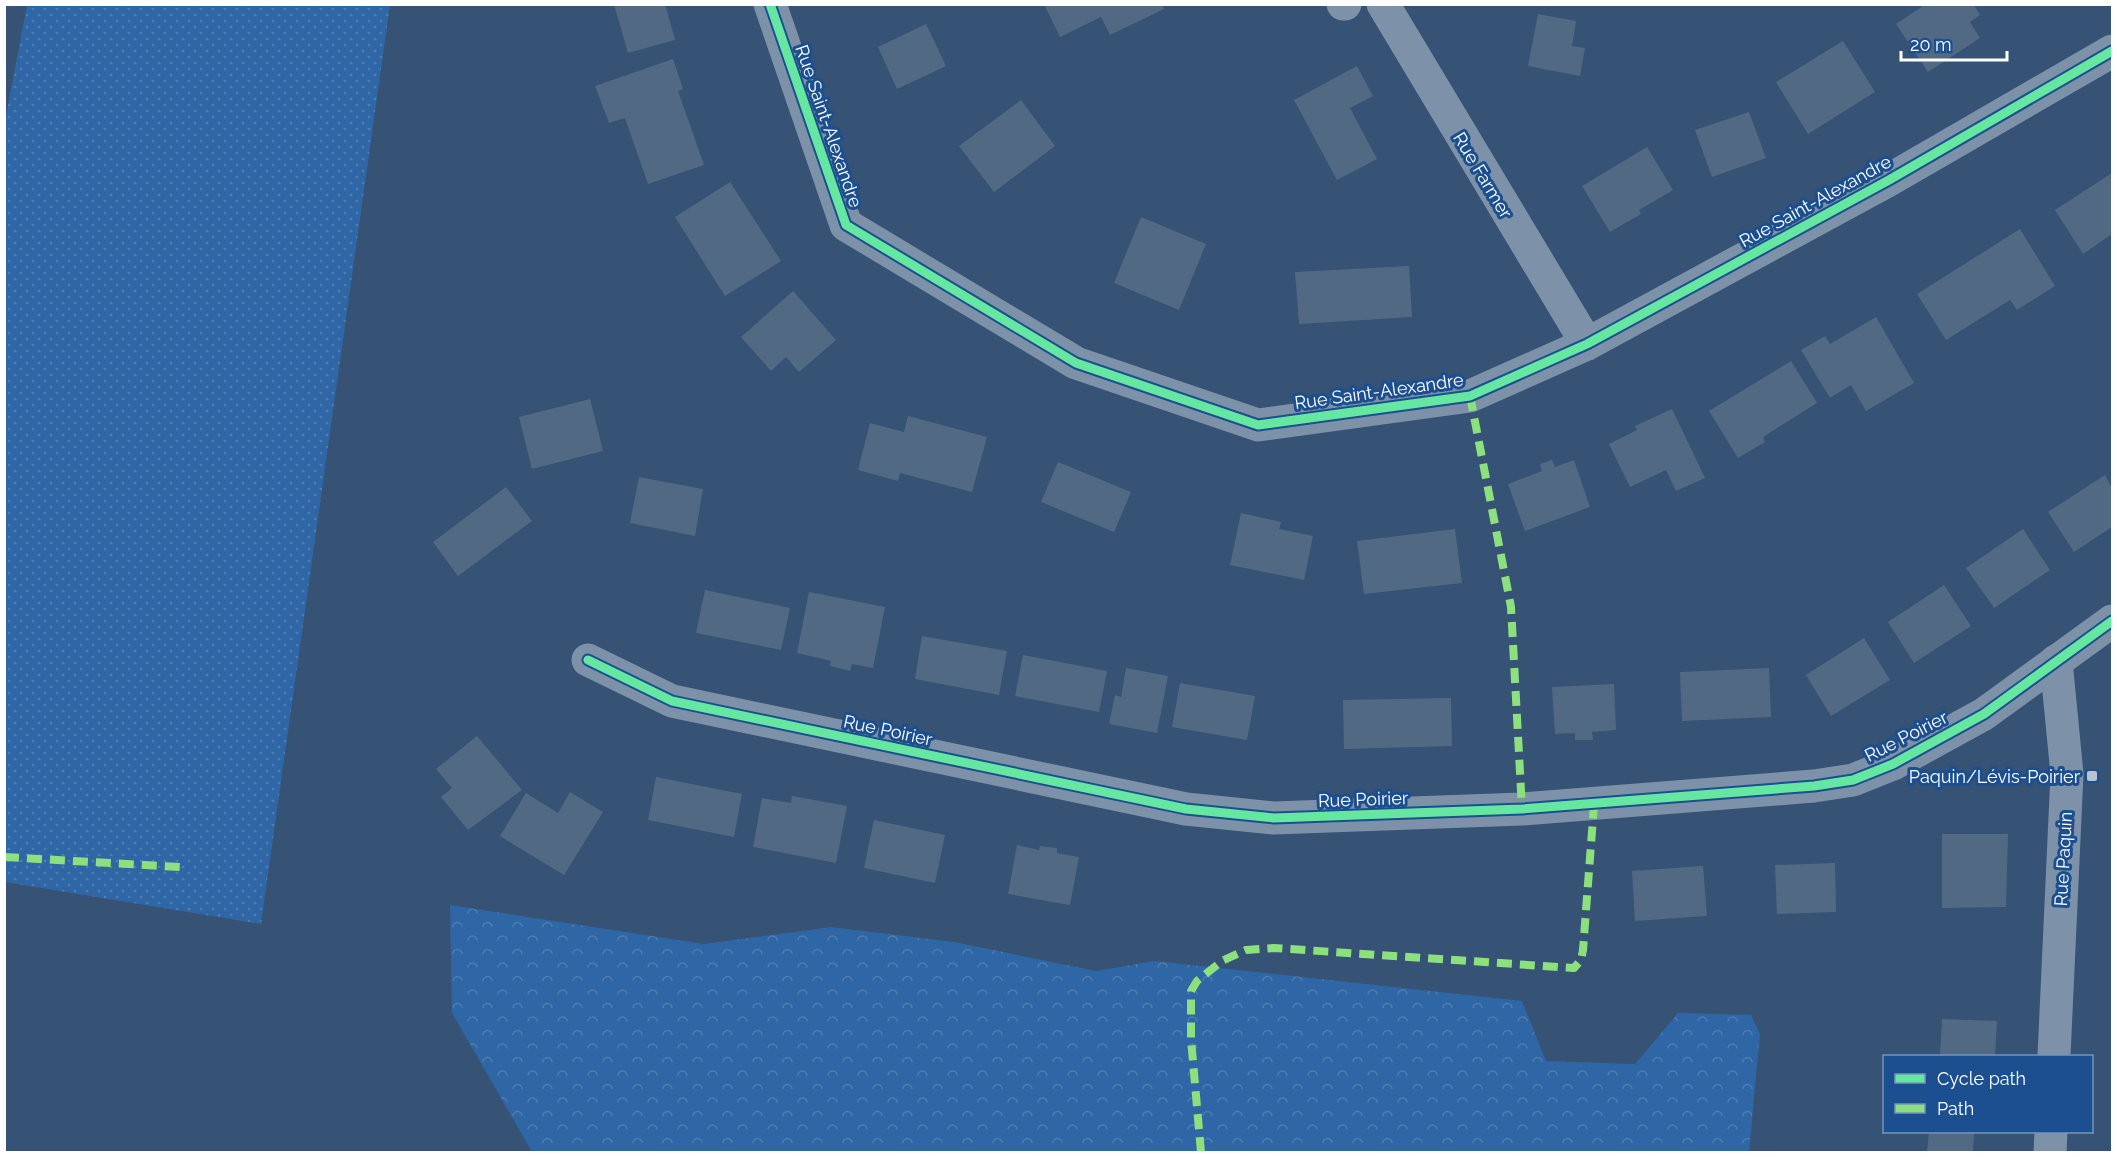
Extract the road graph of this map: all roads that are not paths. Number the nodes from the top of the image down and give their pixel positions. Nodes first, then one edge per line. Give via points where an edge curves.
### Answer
1 (770, 4) edge
2 (1383, 4) edge
3 (2112, 51) edge
4 (1587, 344) junction
5 (2112, 621) edge
6 (588, 660) dead end
7 (2056, 661) junction
8 (2054, 1055) edge
9 (2051, 1133) edge
10 (2050, 1152) edge

1 - 4 street, Rue Saint-Alexandre via 846,225 1076,363 1258,425 1470,396
2 - 4 street, Rue Farmer
3 - 4 street, Rue Saint-Alexandre via 1889,180
5 - 7 street, Rue Poirier
6 - 7 street, Rue Poirier via 672,701 1186,809 1274,818 1594,805 1853,780 1893,764 1984,714
7 - 8 street, Rue Paquin via 2067,774
9 - 10 street

